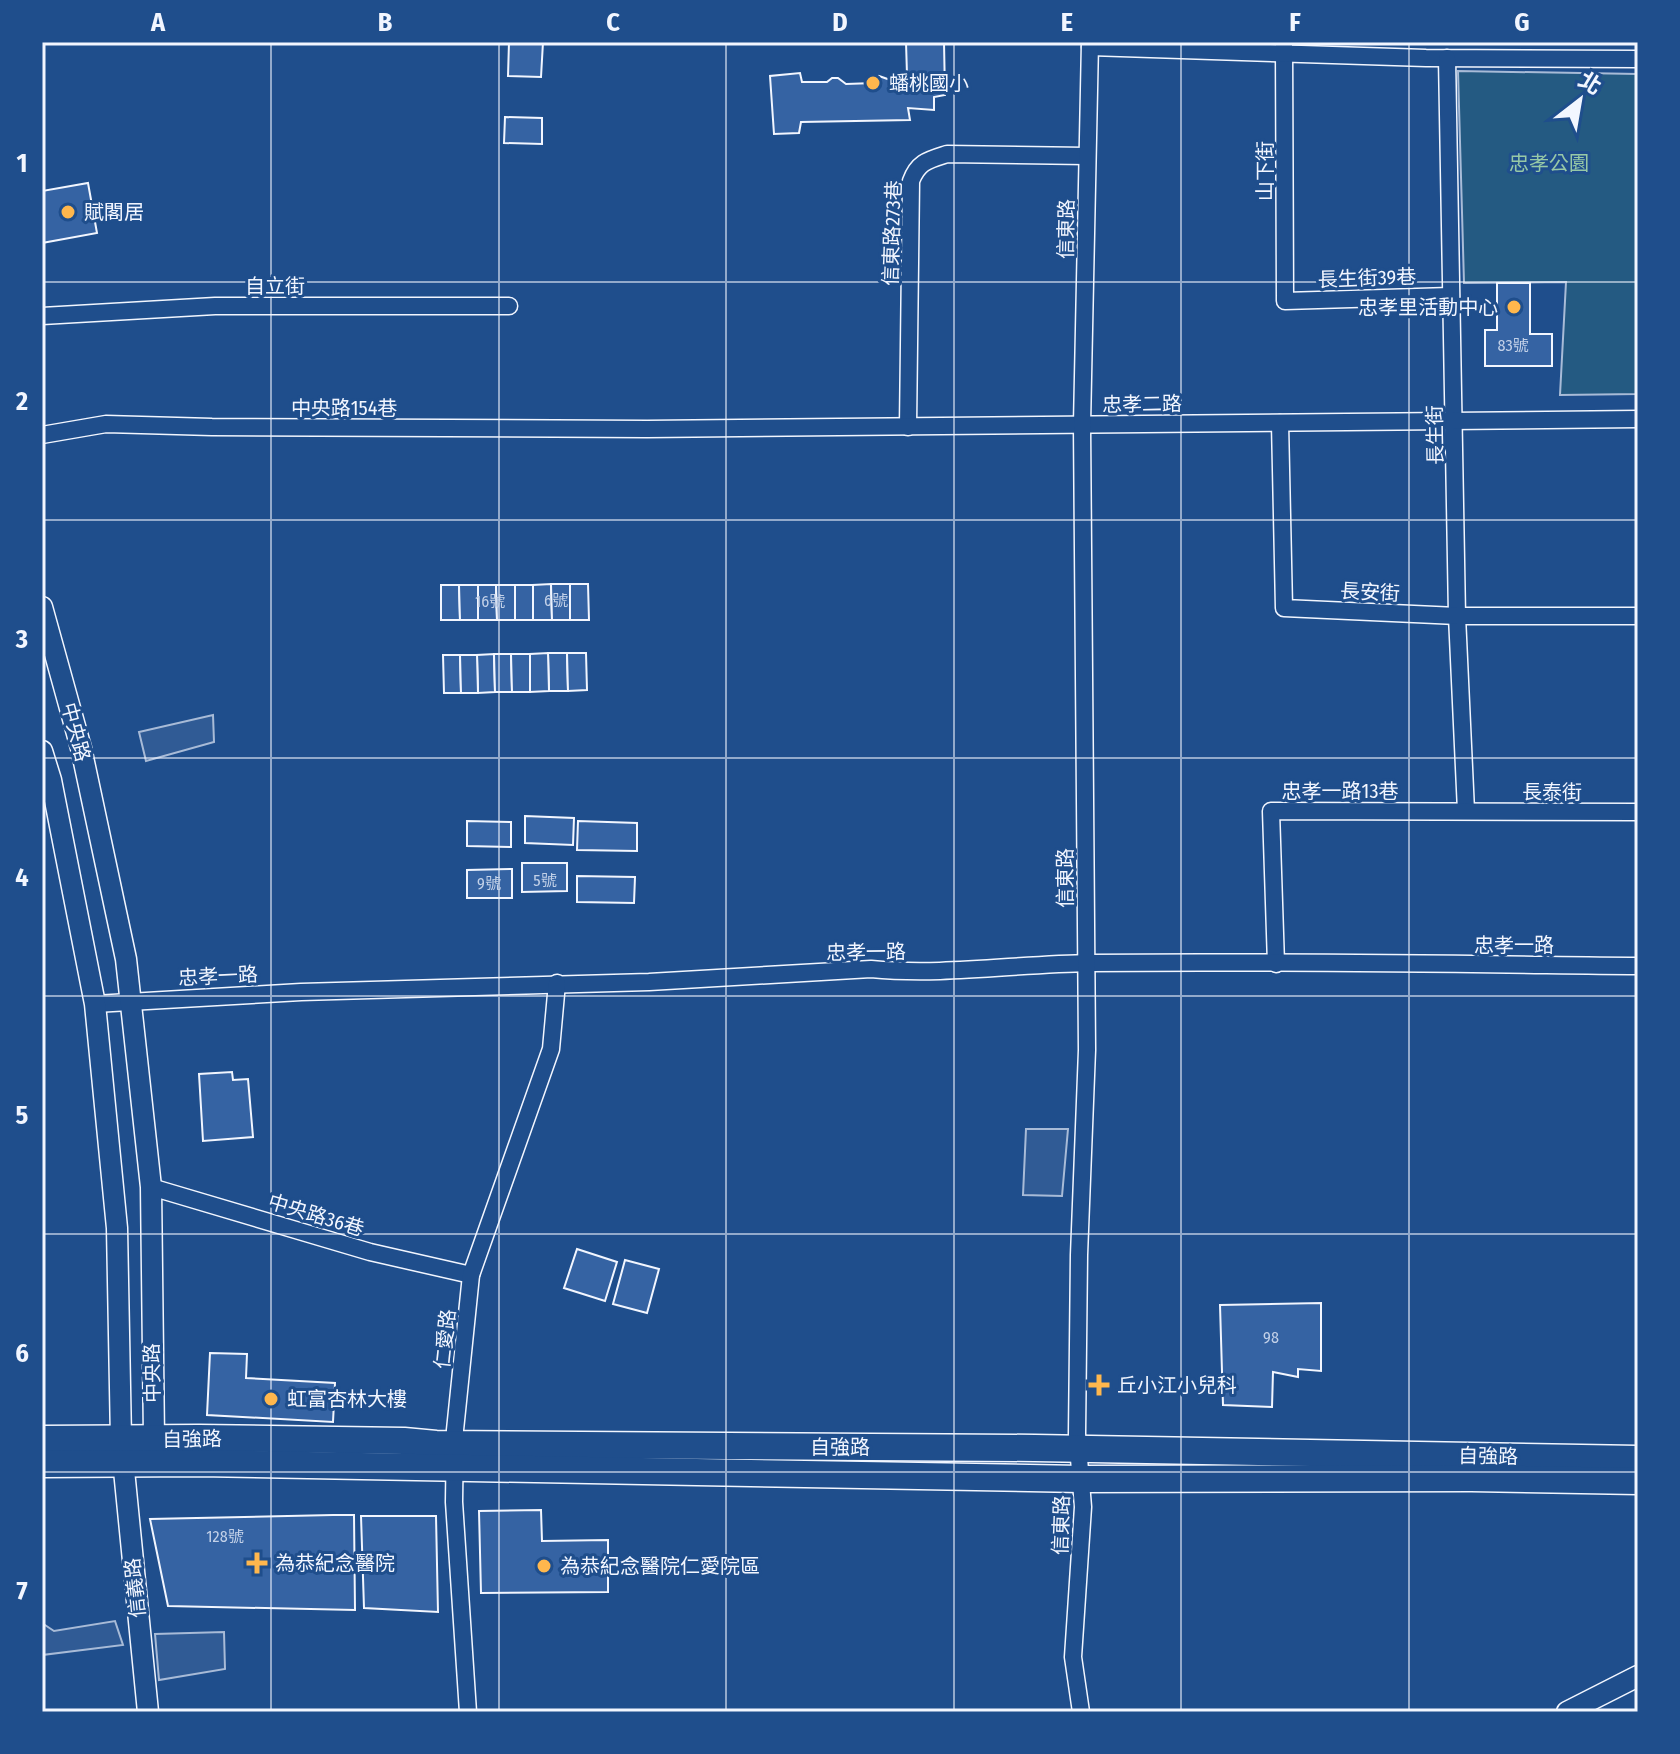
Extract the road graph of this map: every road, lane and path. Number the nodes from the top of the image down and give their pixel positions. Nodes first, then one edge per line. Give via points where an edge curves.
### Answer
1 (1090, 44) edge
2 (1284, 48) edge
3 (1575, 49) edge
4 (1425, 50) edge
5 (1447, 58) junction
6 (1638, 59) edge
7 (1087, 156) junction
8 (1450, 296) junction
9 (1285, 301) joint
10 (509, 306) dead end
11 (42, 316) edge
12 (1638, 419) edge
13 (1455, 421) junction
14 (1280, 423) junction
15 (1082, 425) junction
16 (908, 427) junction
17 (647, 429) joint
18 (42, 435) edge
19 (42, 607) edge
20 (1457, 616) junction
21 (1638, 616) edge
22 (42, 751) edge
23 (1466, 811) junction
24 (1638, 812) edge
25 (1086, 963) junction
26 (1276, 964) junction
27 (1638, 966) edge
28 (557, 983) junction
29 (131, 1000) junction
30 (95, 1004) junction
31 (151, 1187) junction
32 (471, 1275) junction
33 (42, 1439) edge
34 (154, 1439) junction
35 (1080, 1449) junction
36 (122, 1452) junction
37 (455, 1456) junction
38 (1638, 1459) edge
39 (42, 1464) edge
40 (1081, 1479) junction
41 (1638, 1481) edge
42 (1638, 1676) edge
43 (148, 1712) edge
44 (468, 1712) edge
45 (1081, 1712) edge
46 (1567, 1712) edge

1 - 2 street
1 - 7 street, 信東路
2 - 4 street
2 - 9 street, 山下街
3 - 5 street
3 - 6 street
4 - 5 street
5 - 8 street, 長生街
7 - 15 street, 信東路
7 - 16 street, 信東路273巷 via 947,154 916,168 911,181
8 - 9 street, 長生街39巷
8 - 13 street, 長生街
10 - 11 street, 自立街 via 215,306
12 - 13 street, 忠孝二路
13 - 14 street, 忠孝二路
13 - 20 street, 長生街
14 - 15 street, 忠孝二路
14 - 20 street, 長安街 via 1284,608
15 - 16 street, 忠孝二路
15 - 25 street, 信東路
16 - 17 street, 忠孝二路
17 - 18 street, 中央路154巷 via 106,424
19 - 29 street, 中央路 via 81,748
20 - 21 street, 長安街
20 - 23 street, 長生街
22 - 30 street, 中央路
23 - 24 street, 長泰街
23 - 26 street, 忠孝一路13巷 via 1271,811
25 - 26 street, 忠孝一路
25 - 28 street, 忠孝一路
25 - 35 street, 信東路 via 1078,1270
26 - 27 street, 忠孝一路
28 - 29 street, 忠孝一路
28 - 32 street, 仁愛路 via 551,1049
29 - 30 street, 忠孝一路
29 - 31 street, 中央路
30 - 36 street, 中央路 via 117,1228
31 - 32 street, 中央路36巷 via 370,1252
31 - 34 street, 中央路
32 - 37 street, 仁愛路
33 - 36 main road, 自強路
34 - 36 main road, 自強路
34 - 37 main road, 自強路 via 246,1438
35 - 37 main road, 自強路
35 - 38 main road, 自強路
35 - 40 street, 信東路
36 - 37 main road, 自強路
36 - 39 main road, 自強路
36 - 43 street, 信義路
37 - 40 main road, 自強路
37 - 44 street, 仁愛路
40 - 41 main road, 自強路
40 - 45 street, 信東路 via 1073,1657
42 - 46 street

